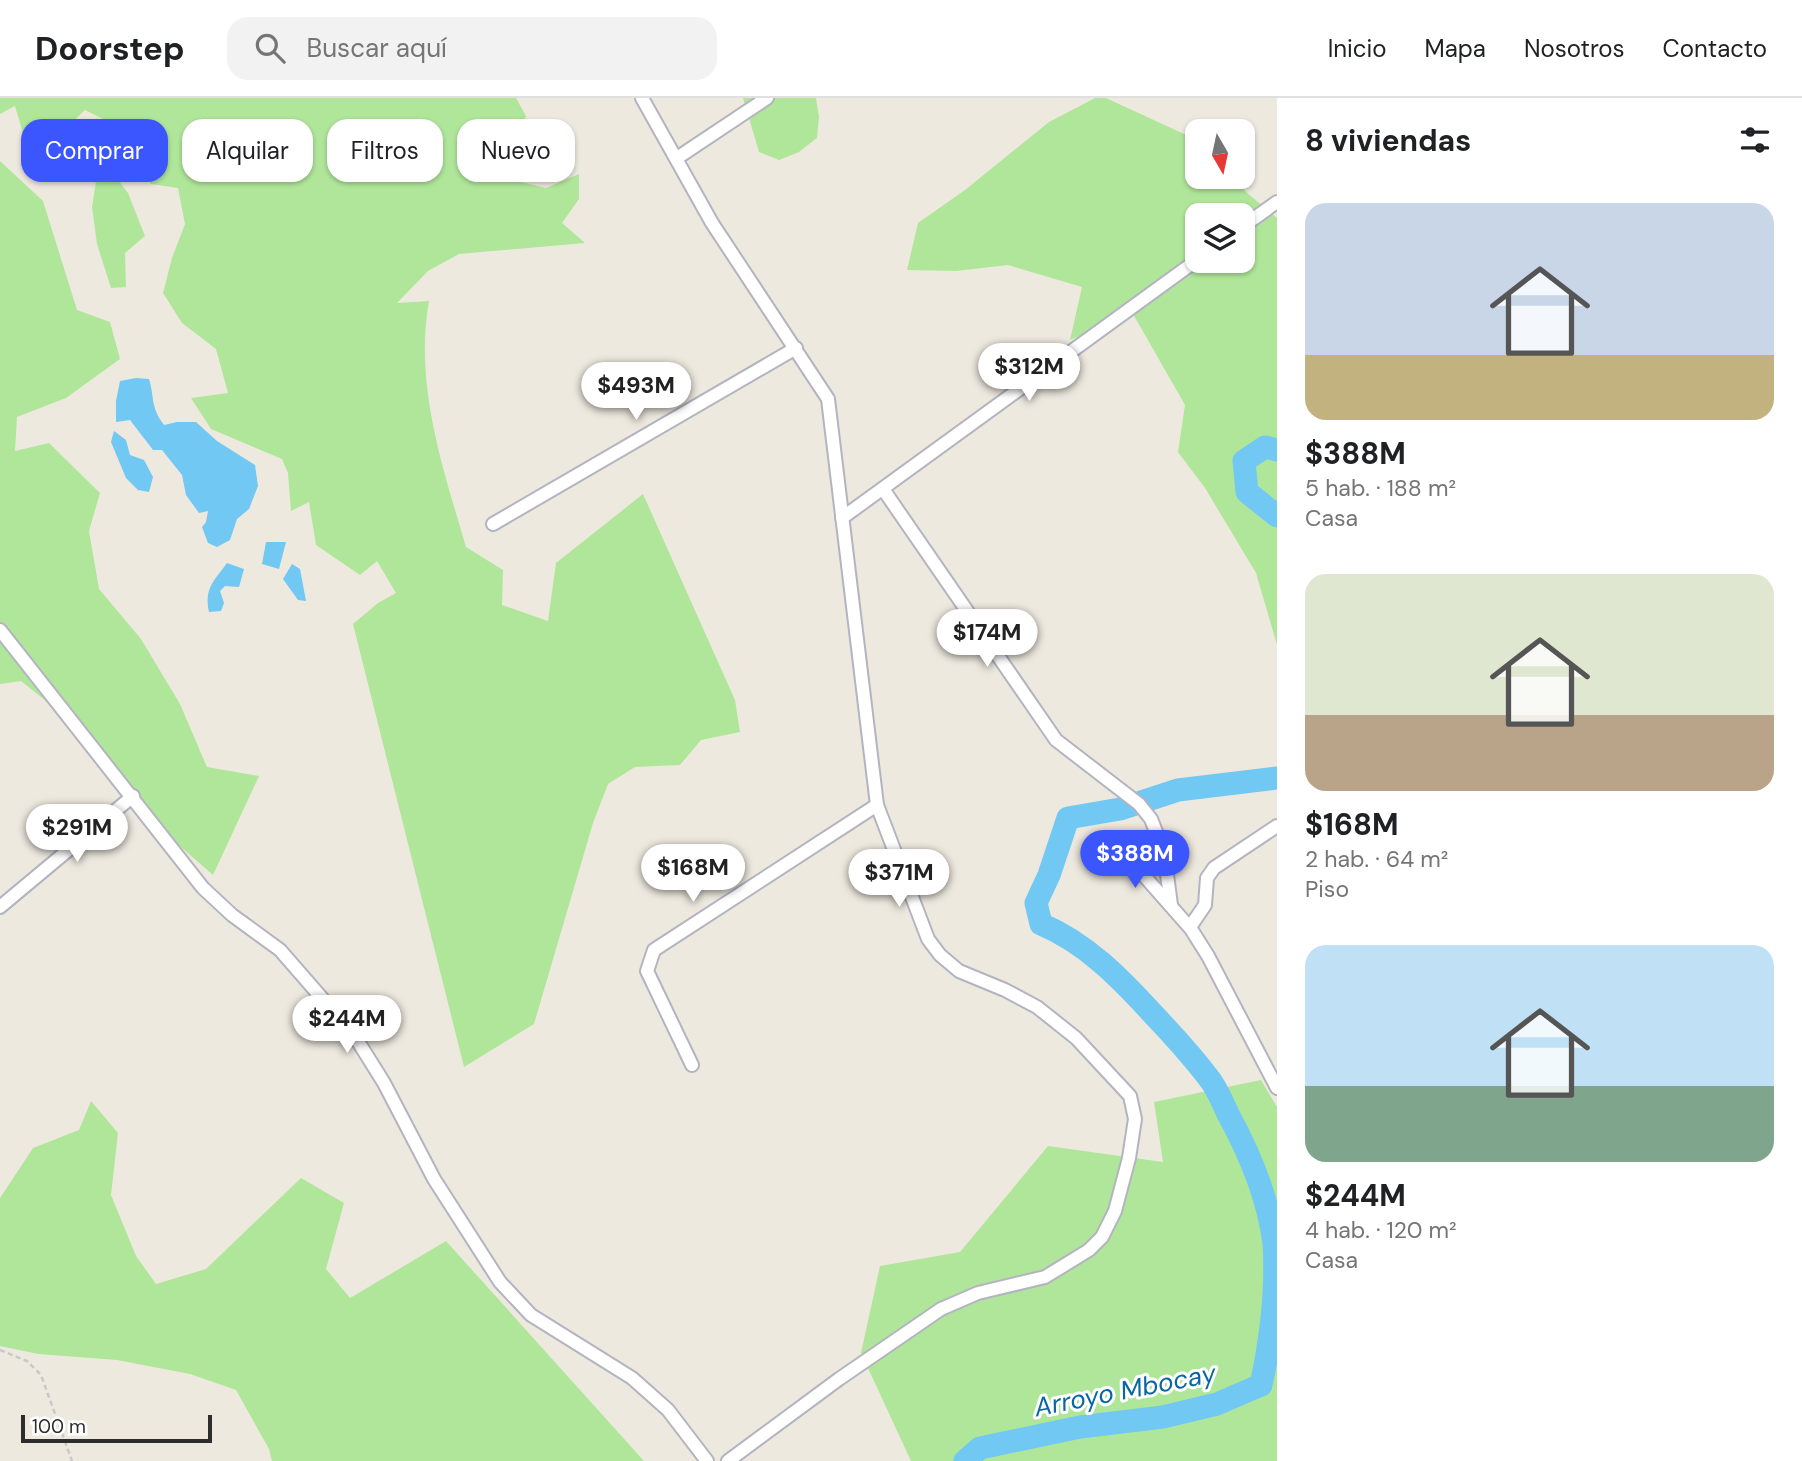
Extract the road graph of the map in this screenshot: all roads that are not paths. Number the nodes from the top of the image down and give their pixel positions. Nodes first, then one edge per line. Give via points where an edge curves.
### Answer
1 (642, 98) edge
2 (767, 98) edge
3 (677, 158) junction
4 (1277, 202) edge
5 (1255, 218) edge
6 (1185, 269) edge
7 (796, 348) junction
8 (883, 489) junction
9 (842, 518) junction
10 (493, 524) dead end
11 (0, 630) edge
12 (133, 796) junction
13 (877, 805) junction
14 (1277, 826) edge
15 (1124, 853) dead end
16 (1171, 905) junction
17 (0, 906) edge
18 (1189, 927) junction
19 (692, 1065) dead end
20 (1277, 1088) edge
21 (707, 1461) edge
22 (728, 1461) edge

1 - 3 street
2 - 3 street
3 - 7 street via 712,223
4 - 5 street
6 - 8 street
7 - 9 street via 828,399
7 - 10 street
8 - 9 street
8 - 16 street via 1056,740 1152,819 1164,852
9 - 13 street
11 - 12 street
12 - 17 street
12 - 21 street via 203,888 280,950 354,1035 434,1179 500,1282 531,1315 632,1378 667,1410
13 - 19 street via 654,950 647,971
13 - 22 street via 928,939 940,955 958,971 1037,1007 1076,1038 1130,1096 1135,1119 1129,1158 1115,1211 1102,1237 1089,1250 1045,1277 978,1293 941,1309
14 - 18 street via 1214,868 1205,905
15 - 16 street
16 - 18 street
18 - 20 street

